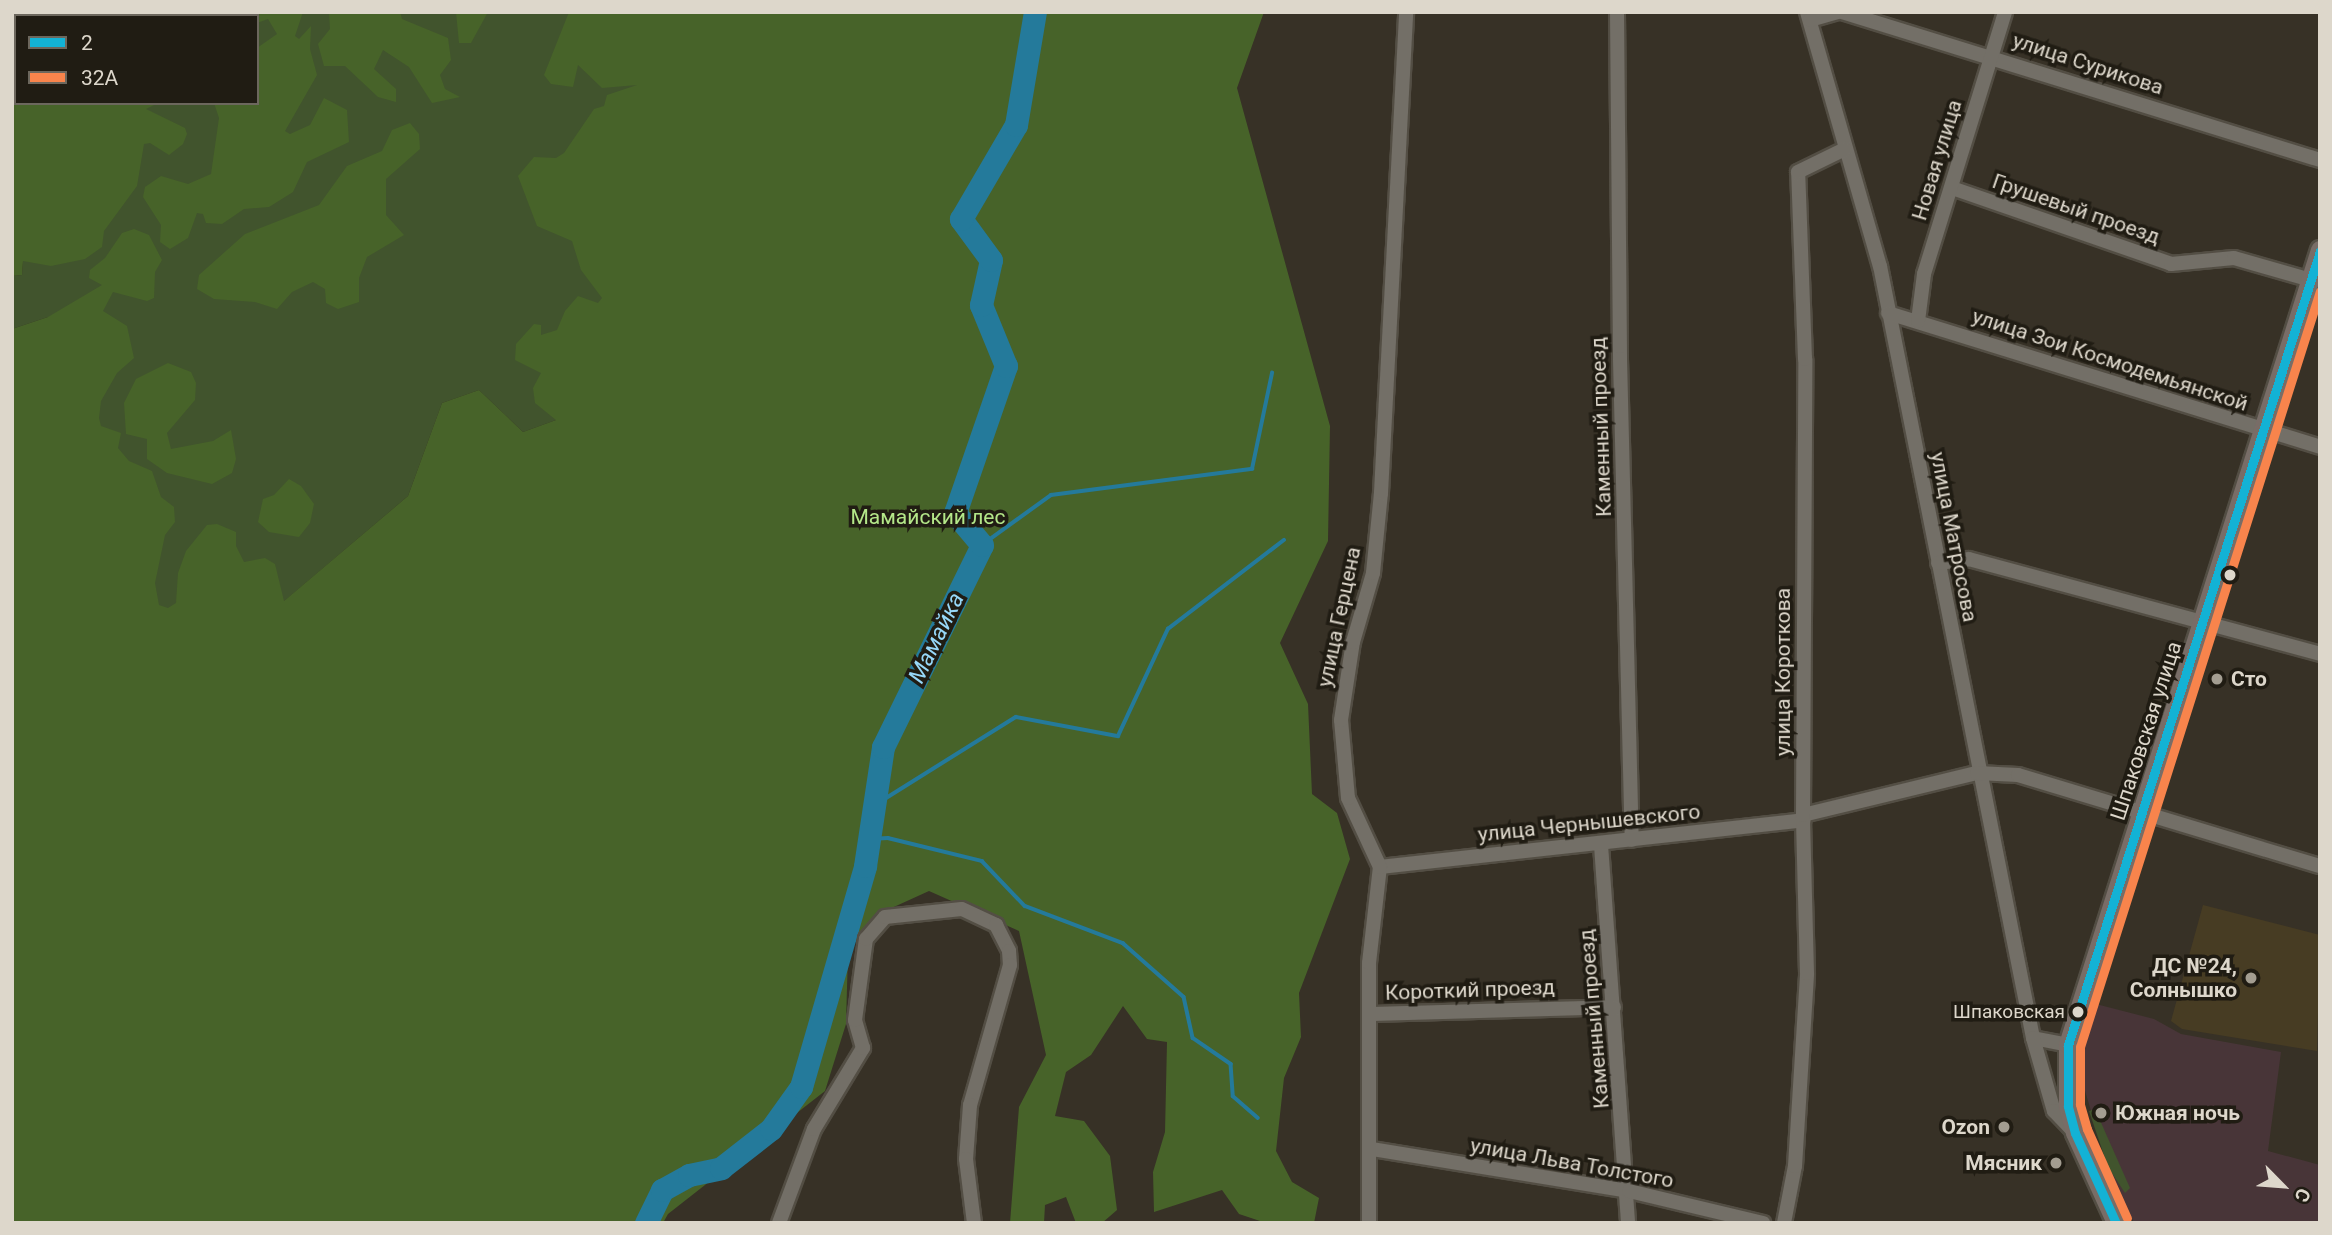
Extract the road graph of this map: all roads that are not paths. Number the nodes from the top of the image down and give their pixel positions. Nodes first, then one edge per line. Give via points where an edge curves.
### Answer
1 (1406, 12) edge
2 (1617, 12) edge
3 (1840, 12) edge
4 (2005, 12) edge
5 (1809, 16) edge
6 (1989, 55) junction
7 (1845, 149) junction
8 (2320, 160) edge
9 (1952, 188) junction
10 (2319, 255) edge
11 (2311, 281) junction
12 (1888, 313) junction
13 (1918, 321) junction
14 (2263, 431) junction
15 (2320, 447) edge
16 (1938, 563) junction
17 (2204, 624) junction
18 (2320, 654) edge
19 (1977, 773) junction
20 (2144, 814) junction
21 (1803, 817) junction
22 (1632, 840) junction
23 (1601, 845) junction
24 (2320, 866) edge
25 (1380, 867) junction
26 (1614, 1007) junction
27 (1370, 1014) junction
28 (2033, 1038) junction
29 (2068, 1045) junction
30 (2075, 1133) junction
31 (1372, 1149) junction
32 (1629, 1191) junction
33 (779, 1223) edge
34 (974, 1223) edge
35 (1369, 1223) edge
36 (1629, 1223) edge
37 (1763, 1223) edge
38 (1784, 1223) edge
39 (2116, 1223) edge

1 - 25 street, улица Герцена via 1380,506 1373,573 1353,642 1340,720 1348,799
2 - 22 street, Каменный проезд
3 - 5 street, улица Сурикова
3 - 6 street, улица Сурикова
4 - 6 street, Новая улица
5 - 7 street, улица Матросова
6 - 8 street, улица Сурикова
6 - 9 street, Новая улица
7 - 12 street, улица Матросова via 1880,266
7 - 21 street, улица Короткова via 1798,172 1805,359
9 - 11 street, Грушевый проезд via 2171,264 2234,258
9 - 13 street, Новая улица via 1924,274
10 - 11 main road, Шпаковская улица
11 - 14 main road, Шпаковская улица
12 - 13 street, улица Зои Космодемьянской
12 - 16 street, улица Матросова
13 - 14 street, улица Зои Космодемьянской
14 - 15 street, улица Зои Космодемьянской
14 - 17 main road, Шпаковская улица
16 - 17 street via 1969,559
16 - 19 street, улица Матросова
17 - 18 street
17 - 20 main road, Шпаковская улица
19 - 20 street, улица Чернышевского via 2018,775
19 - 21 street, улица Чернышевского
19 - 28 street, улица Матросова
20 - 24 street, улица Чернышевского
20 - 29 main road, Шпаковская улица
21 - 22 street, улица Чернышевского
21 - 38 street, улица Короткова via 1807,973 1795,1166
22 - 23 street, улица Чернышевского
23 - 25 street, улица Чернышевского
23 - 26 street, Каменный проезд
25 - 27 street via 1369,963
26 - 27 street, Короткий проезд
26 - 32 street, Каменный проезд
27 - 31 street
28 - 29 street
28 - 30 street, улица Матросова via 2054,1111
29 - 30 main road, Шпаковская улица via 2068,1106
30 - 39 main road, Шпаковская улица
31 - 32 street, улица Льва Толстого
31 - 35 street
32 - 36 street, Каменный проезд
32 - 37 street, улица Льва Толстого
33 - 34 street via 814,1129 863,1048 855,1020 866,939 885,917 962,909 996,925 1004,937 1010,965 970,1105 966,1159

